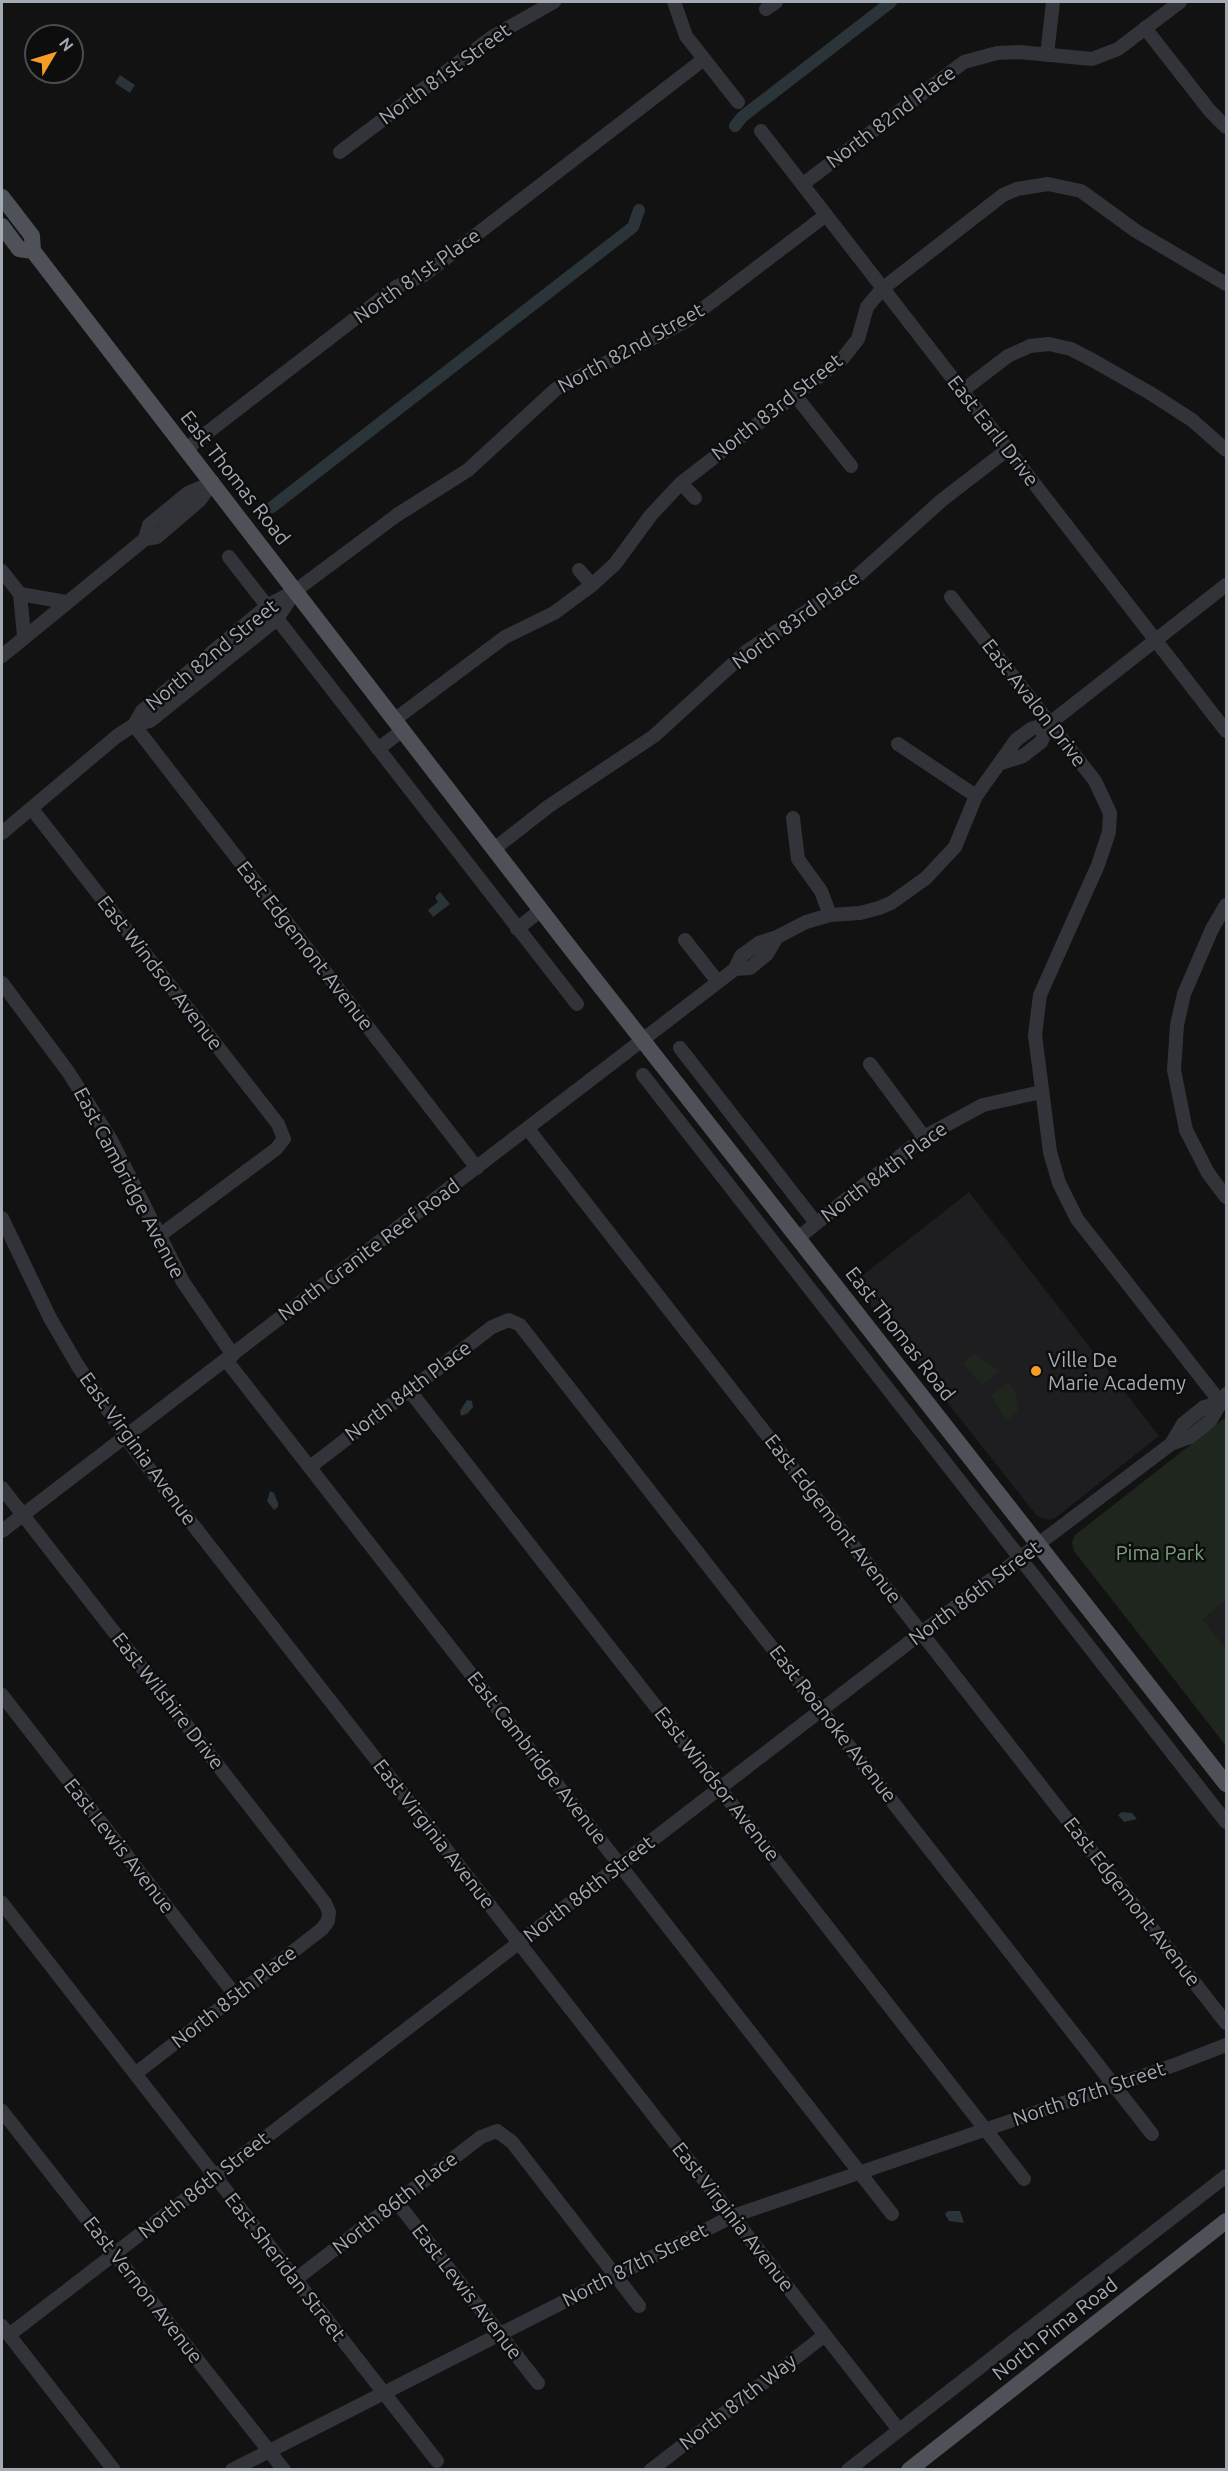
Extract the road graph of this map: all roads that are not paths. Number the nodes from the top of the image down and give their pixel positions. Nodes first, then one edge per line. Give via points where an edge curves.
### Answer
1 (554, 2) edge
2 (674, 2) edge
3 (1053, 2) edge
4 (1180, 2) edge
5 (1145, 28) junction
6 (1047, 55) junction
7 (704, 59) junction
8 (738, 102) dead end
9 (1227, 127) edge
10 (761, 130) dead end
11 (339, 152) dead end
12 (803, 184) junction
13 (2, 197) edge
14 (826, 215) junction
15 (2, 226) edge
16 (33, 251) junction
17 (1227, 284) edge
18 (882, 289) junction
19 (962, 391) junction
20 (795, 395) junction
21 (186, 449) junction
22 (1007, 450) junction
23 (1227, 450) edge
24 (851, 466) dead end
25 (213, 482) junction
26 (681, 483) junction
27 (695, 498) dead end
28 (229, 556) dead end
29 (579, 570) dead end
30 (2, 571) edge
31 (592, 585) junction
32 (1227, 585) edge
33 (295, 591) junction
34 (20, 594) junction
35 (951, 597) dead end
36 (66, 602) junction
37 (267, 606) junction
38 (277, 619) junction
39 (24, 636) junction
40 (1155, 641) junction
41 (2, 656) edge
42 (1050, 723) junction
43 (134, 725) junction
44 (399, 725) junction
45 (1227, 731) edge
46 (898, 744) dead end
47 (378, 749) junction
48 (976, 796) junction
49 (32, 809) junction
50 (793, 818) dead end
51 (2, 833) edge
52 (494, 849) junction
53 (1227, 904) edge
54 (541, 910) junction
55 (830, 915) junction
56 (517, 928) junction
57 (685, 940) dead end
58 (718, 982) junction
59 (2, 983) edge
60 (577, 1004) dead end
61 (643, 1040) junction
62 (680, 1048) dead end
63 (870, 1064) dead end
64 (643, 1075) dead end
65 (1041, 1092) junction
66 (528, 1129) junction
67 (924, 1137) junction
68 (477, 1168) junction
69 (1227, 1197) edge
70 (2, 1218) edge
71 (816, 1224) junction
72 (159, 1236) junction
73 (798, 1238) junction
74 (509, 1320) joint
75 (229, 1357) junction
76 (409, 1390) junction
77 (1224, 1399) edge
78 (126, 1436) junction
79 (310, 1467) junction
80 (2, 1488) edge
81 (22, 1515) junction
82 (2, 1531) edge
83 (1040, 1545) junction
84 (1021, 1558) junction
85 (922, 1633) junction
86 (2, 1695) edge
87 (821, 1710) junction
88 (1227, 1784) edge
89 (720, 1788) junction
90 (1227, 1822) edge
91 (620, 1864) junction
92 (2, 1903) edge
93 (329, 1917) joint
94 (519, 1943) junction
95 (237, 1996) junction
96 (1227, 2023) edge
97 (1227, 2045) edge
98 (135, 2074) junction
99 (1114, 2086) junction
100 (2, 2111) edge
101 (986, 2129) junction
102 (1152, 2134) dead end
103 (861, 2172) junction
104 (1227, 2176) edge
105 (215, 2177) junction
106 (1024, 2179) dead end
107 (396, 2201) junction
108 (892, 2214) dead end
109 (733, 2216) junction
110 (1227, 2221) edge
111 (115, 2254) junction
112 (615, 2276) junction
113 (296, 2279) junction
114 (639, 2306) dead end
115 (5, 2331) edge
116 (500, 2334) junction
117 (825, 2334) junction
118 (538, 2383) dead end
119 (383, 2393) junction
120 (899, 2430) junction
121 (269, 2451) junction
122 (437, 2461) dead end
123 (114, 2469) edge
124 (232, 2469) edge
125 (284, 2469) edge
126 (651, 2469) edge
127 (848, 2469) edge
128 (909, 2469) edge

1 - 11 street, North 81st Street via 492,37
2 - 7 street via 686,36
3 - 6 street
4 - 5 street, North 82nd Place
5 - 6 street, North 82nd Place via 1118,49 1092,59
5 - 9 street
6 - 12 street, North 82nd Place via 998,53 964,62
7 - 8 street
7 - 21 street, North 81st Place via 424,275 396,287
10 - 12 street, East Earll Drive
12 - 14 street, East Earll Drive
13 - 16 main road, East Thomas Road via 32,236
14 - 18 street, East Earll Drive
14 - 33 street, North 82nd Street via 688,320 556,388 468,470 397,515
15 - 16 main road, East Thomas Road via 19,249
16 - 21 main road, East Thomas Road
17 - 18 street, North 83rd Street via 1136,231 1081,191 1048,184 1017,189 990,203
18 - 19 street, East Earll Drive
18 - 20 street, North 83rd Street via 867,307 854,345
19 - 22 street, East Earll Drive
19 - 23 street via 1008,356 1030,346 1049,344 1079,353 1150,393 1192,420
20 - 24 street
20 - 26 street, North 83rd Street
21 - 25 main road, East Thomas Road
22 - 40 street, East Earll Drive
22 - 52 street, North 83rd Place via 942,500 853,580 747,651 654,736 549,806
25 - 33 main road, East Thomas Road
25 - 36 street via 188,493 149,525 145,539
26 - 27 street
26 - 31 street, North 83rd Street via 651,515 615,564
28 - 37 street
29 - 31 street
30 - 34 street
31 - 44 street, North 83rd Street via 554,613 505,637
32 - 40 street, North Granite Reef Road
33 - 37 street, North 82nd Street
33 - 38 street, North 82nd Street
33 - 44 main road, East Thomas Road
34 - 36 street
34 - 39 street
35 - 42 street, East Avalon Drive
36 - 39 street
37 - 38 street
37 - 43 street, North 82nd Street via 142,711
38 - 43 street, North 82nd Street via 150,721
38 - 47 street
39 - 41 street
40 - 42 street, North Granite Reef Road
40 - 45 street, East Earll Drive
42 - 48 street, North Granite Reef Road via 1031,729 1016,740
42 - 65 street, East Avalon Drive via 1095,781 1110,813 1105,846 1040,995 1035,1035
43 - 49 street, North 82nd Street
43 - 68 street, East Edgemont Avenue
44 - 47 street
44 - 52 main road, East Thomas Road
46 - 48 street
47 - 56 street
48 - 55 street, North Granite Reef Road via 955,847 926,878 879,908
49 - 51 street, North 82nd Street
49 - 72 street, East Windsor Avenue via 278,1124 284,1139
50 - 55 street via 798,859 821,891
52 - 54 main road, East Thomas Road
53 - 69 street via 1184,994 1174,1071 1186,1130 1208,1173
54 - 56 street
54 - 61 main road, East Thomas Road
55 - 58 street, North Granite Reef Road via 759,943
56 - 60 street
57 - 58 street
58 - 61 street, North Granite Reef Road
59 - 72 street, East Cambridge Avenue via 69,1073 111,1140
61 - 66 street, North Granite Reef Road
61 - 73 main road, East Thomas Road
62 - 71 street
63 - 67 street
64 - 84 street
65 - 67 street, North 84th Place via 983,1105
65 - 77 street via 1050,1152 1059,1183 1077,1219
66 - 68 street, North Granite Reef Road
66 - 85 street, East Edgemont Avenue
67 - 71 street, North 84th Place
68 - 75 street, North Granite Reef Road
70 - 78 street, East Virginia Avenue via 50,1318
71 - 73 street, North 84th Place
72 - 75 street, East Cambridge Avenue
73 - 83 main road, East Thomas Road
74 - 76 street, North 84th Place via 492,1327
74 - 87 street, East Roanoke Avenue via 524,1329
75 - 78 street, North Granite Reef Road
75 - 79 street, East Cambridge Avenue
76 - 79 street, North 84th Place
76 - 89 street, East Windsor Avenue
77 - 83 street, North 86th Street via 1210,1421 1190,1437 1171,1444
78 - 81 street, North Granite Reef Road
78 - 94 street, East Virginia Avenue
79 - 91 street, East Cambridge Avenue
80 - 81 street, East Wilshire Drive
81 - 82 street, North Granite Reef Road
81 - 93 street, East Wilshire Drive via 325,1903
83 - 84 street, North 86th Street
83 - 88 main road, East Thomas Road
84 - 85 street, North 86th Street
84 - 90 street
85 - 87 street, North 86th Street
85 - 96 street, East Edgemont Avenue
86 - 95 street, East Lewis Avenue
87 - 89 street, North 86th Street
87 - 99 street, East Roanoke Avenue
89 - 91 street, North 86th Street
89 - 101 street, East Windsor Avenue
91 - 94 street, North 86th Street
91 - 103 street, East Cambridge Avenue
92 - 98 street, East Sheridan Street
93 - 95 street, North 85th Place via 322,1929
94 - 105 street, North 86th Street
94 - 109 street, East Virginia Avenue
95 - 98 street, North 85th Place
97 - 99 street, North 87th Street
98 - 105 street, East Sheridan Street
99 - 101 street, North 87th Street
99 - 102 street, East Roanoke Avenue
100 - 111 street, East Vernon Avenue
101 - 103 street, North 87th Street
101 - 106 street, East Windsor Avenue
103 - 108 street, East Cambridge Avenue
103 - 109 street, North 87th Street
104 - 120 street
105 - 111 street, North 86th Street
105 - 113 street, East Sheridan Street
107 - 112 street, North 86th Place via 481,2137 497,2131 512,2142
107 - 113 street, North 86th Place
107 - 116 street, East Lewis Avenue
109 - 112 street, North 87th Street
109 - 117 street, East Virginia Avenue
110 - 128 main road, North Pima Road
111 - 115 street, North 86th Street
111 - 121 street, East Vernon Avenue
112 - 114 street
112 - 116 street, North 87th Street
113 - 119 street, East Sheridan Street
115 - 123 street
116 - 118 street, East Lewis Avenue
116 - 119 street, North 87th Street
117 - 120 street, East Virginia Avenue
117 - 126 street, North 87th Way
119 - 121 street, North 87th Street
119 - 122 street, East Sheridan Street
120 - 127 street
121 - 124 street, North 87th Street
121 - 125 street, East Vernon Avenue

